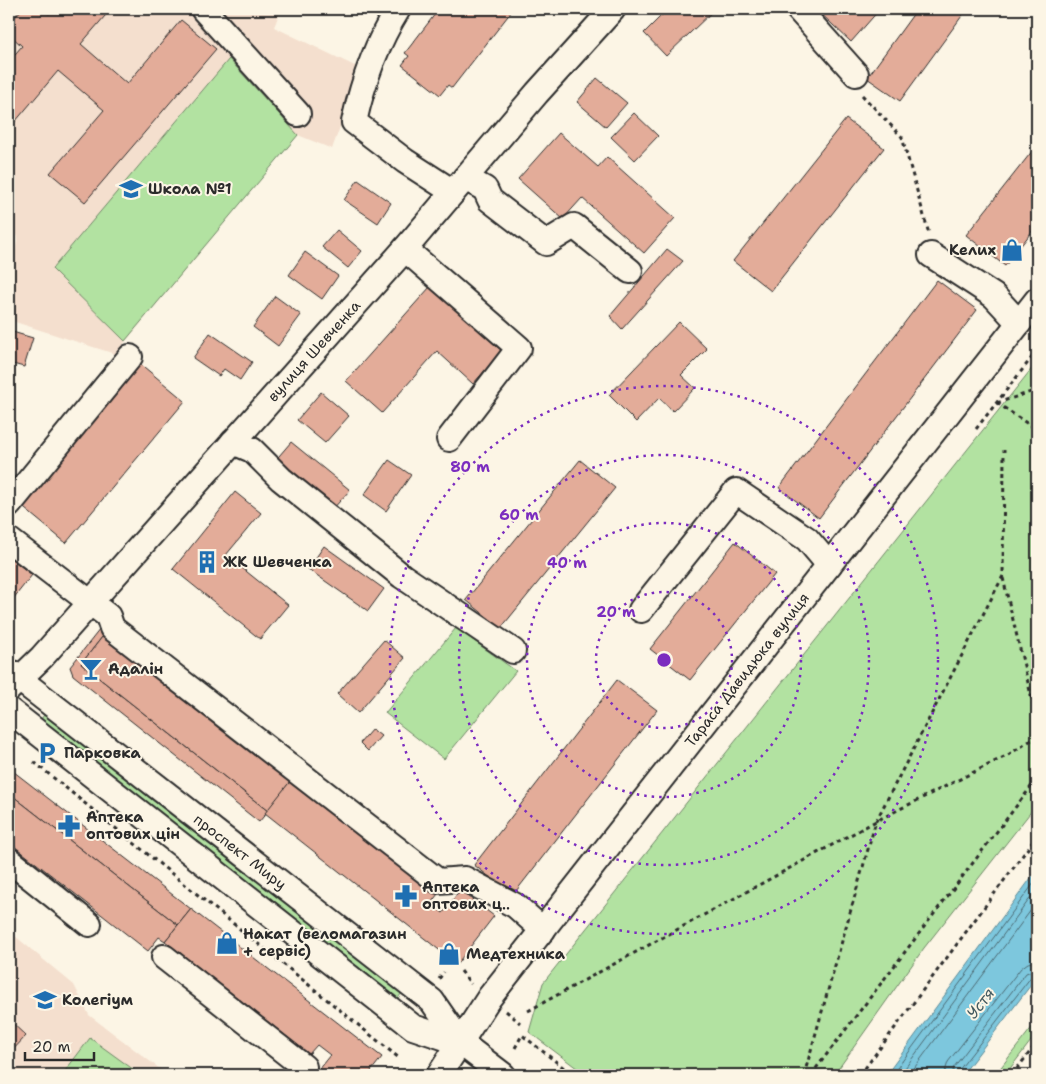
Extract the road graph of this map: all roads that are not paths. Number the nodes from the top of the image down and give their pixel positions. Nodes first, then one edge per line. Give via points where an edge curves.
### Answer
1 (203, 9) edge
2 (398, 9) edge
3 (613, 9) edge
4 (798, 9) edge
5 (856, 74) road end
6 (298, 114) dead end
7 (459, 185) junction
8 (405, 249) junction
9 (931, 254) road end
10 (630, 270) dead end
11 (1037, 300) edge
12 (1019, 323) junction
13 (130, 357) dead end
14 (449, 439) dead end
15 (233, 442) junction
16 (9, 505) edge
17 (9, 540) edge
18 (829, 565) junction
19 (90, 603) junction
20 (641, 610) dead end
21 (513, 651) dead end
22 (12, 680) edge
23 (9, 710) edge
24 (9, 860) edge
25 (89, 924) dead end
26 (542, 930) junction
27 (164, 957) dead end
28 (461, 1043) junction
29 (298, 1075) edge
30 (439, 1075) edge
31 (503, 1075) edge

1 - 6 street
2 - 7 street via 383,32 362,85 354,122 405,161
3 - 7 street, вулиця Шевченка
4 - 5 street
7 - 8 street, вулиця Шевченка
7 - 10 street via 485,189 490,200 546,243 574,226
8 - 14 street via 519,348
8 - 15 street, вулиця Шевченка
9 - 12 street via 994,296
11 - 12 street, Тараса Давидюка вулиця
12 - 18 street, Тараса Давидюка вулиця
13 - 16 street
15 - 19 street, вулиця Шевченка
15 - 21 street via 252,450 280,479 402,576
17 - 19 street
18 - 20 street via 807,539 736,491
18 - 26 street, Тараса Давидюка вулиця
19 - 22 street, вулиця Шевченка
19 - 26 street via 108,616 112,628 438,881 465,879 516,906
22 - 28 street, проспект Миру via 432,1001
23 - 28 street, проспект Миру via 413,1027
24 - 25 street
26 - 28 street, Тараса Давидюка вулиця via 489,998
27 - 29 street via 304,1067
28 - 30 street, Тараса Давидюка вулиця
28 - 31 street, проспект Миру

